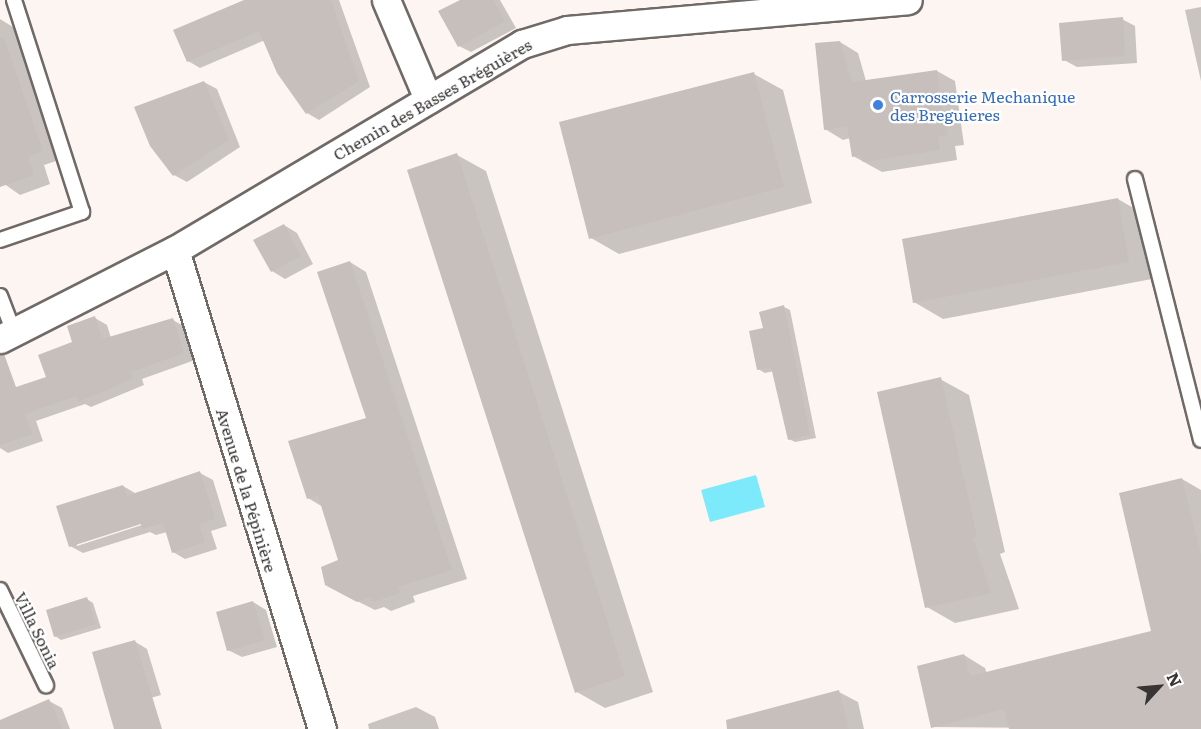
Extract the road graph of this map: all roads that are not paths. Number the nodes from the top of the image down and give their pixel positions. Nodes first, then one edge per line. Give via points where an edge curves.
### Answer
1 (14, 0) edge
2 (386, 0) edge
3 (908, 0) edge
4 (872, 2) edge
5 (428, 99) junction
6 (1135, 179) dead end
7 (0, 240) edge
8 (175, 250) junction
9 (0, 296) edge
10 (7, 335) edge
11 (1201, 440) edge
12 (0, 590) edge
13 (46, 685) dead end
14 (322, 729) edge

1 - 7 lane via 82,212
2 - 5 street
3 - 4 street, Chemin des Basses Bréguières
4 - 5 street, Chemin des Basses Bréguières via 567,30 522,44
5 - 8 street, Chemin des Basses Bréguières
6 - 11 lane
8 - 10 street, Chemin des Basses Bréguières
8 - 14 street, Avenue de la Pépinière
9 - 10 lane
12 - 13 lane, Villa Sonia

